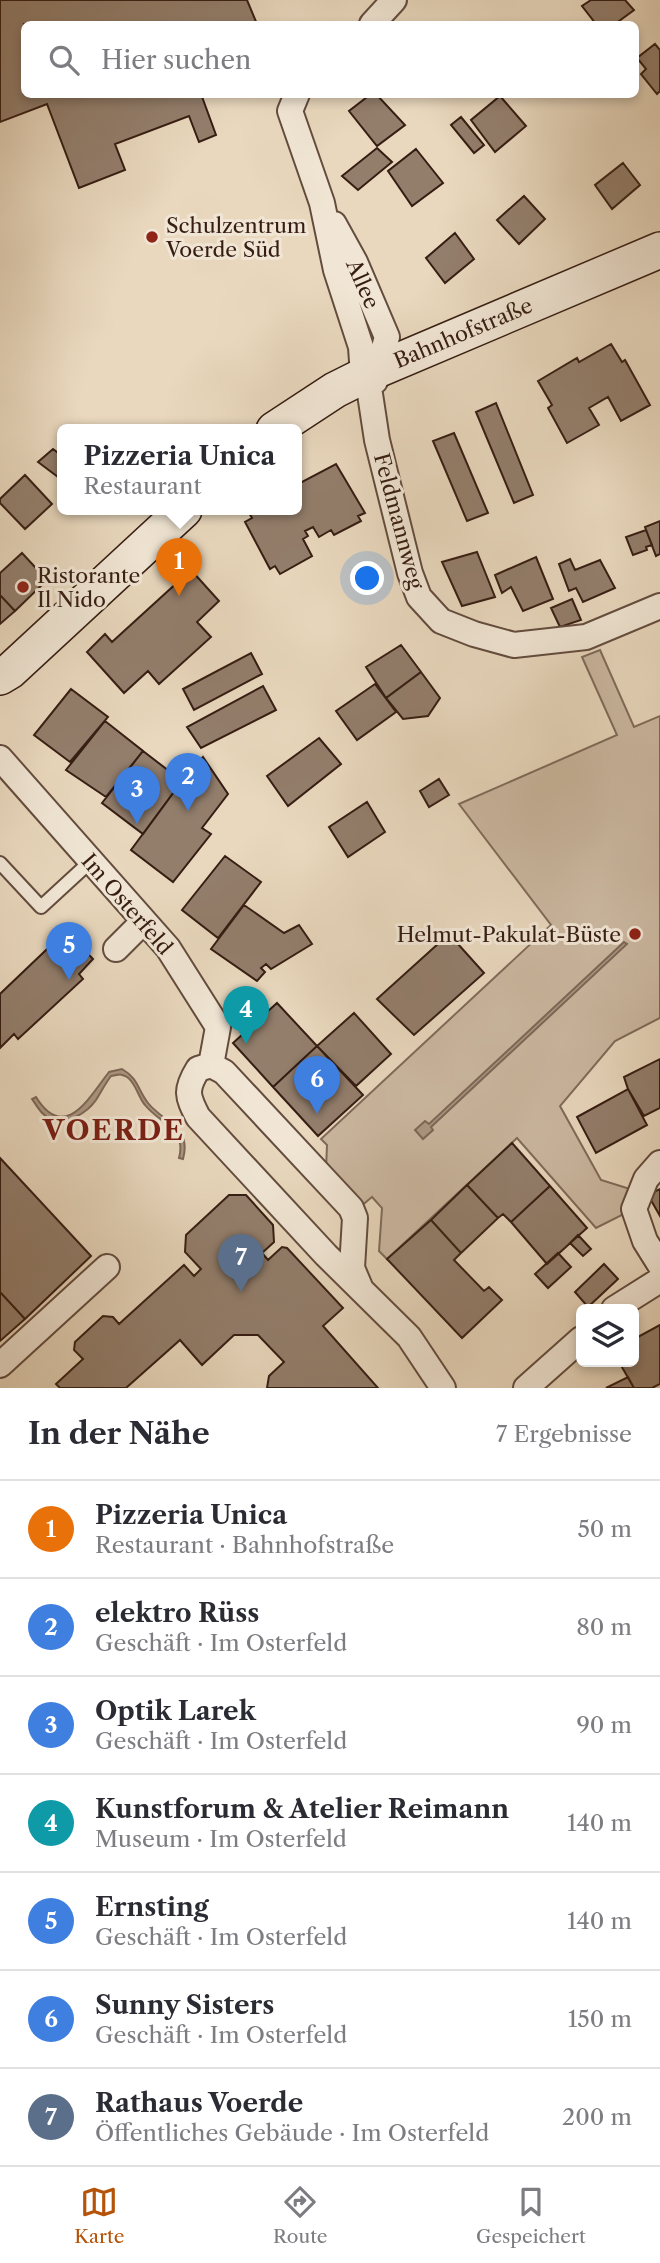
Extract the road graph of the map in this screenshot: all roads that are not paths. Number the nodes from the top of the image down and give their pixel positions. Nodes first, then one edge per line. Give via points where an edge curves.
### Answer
1 (394, 0) edge
2 (375, 21) edge
3 (295, 98) edge
4 (660, 250) edge
5 (371, 380) junction
6 (283, 424) edge
7 (179, 515) edge
8 (660, 606) edge
9 (0, 677) edge
10 (0, 758) edge
11 (91, 861) junction
12 (0, 863) edge
13 (144, 922) junction
14 (116, 949) dead end
15 (211, 1065) junction
16 (660, 1163) edge
17 (660, 1265) edge
18 (107, 1267) dead end
19 (660, 1280) edge
20 (360, 1287) junction
21 (622, 1304) edge
22 (576, 1343) edge
23 (0, 1365) edge
24 (443, 1388) edge
25 (526, 1388) edge

1 - 2 street
3 - 5 street, Allee via 290,111
4 - 5 street, Bahnhofstraße
5 - 6 street, Bahnhofstraße via 335,390
5 - 8 street, Feldmannweg via 377,440 410,573 419,597 441,621 514,645 586,637
7 - 9 street
10 - 11 street, Im Osterfeld
11 - 12 lane via 41,907
11 - 13 street, Im Osterfeld
13 - 14 street
13 - 15 street, Im Osterfeld via 168,948 218,1027
15 - 20 street via 225,1072 351,1208 355,1218 352,1268
15 - 20 street via 198,1069 190,1082 188,1097 198,1117
16 - 17 street via 646,1179 634,1209
18 - 23 street
19 - 21 street
20 - 24 street via 409,1336
22 - 25 street

